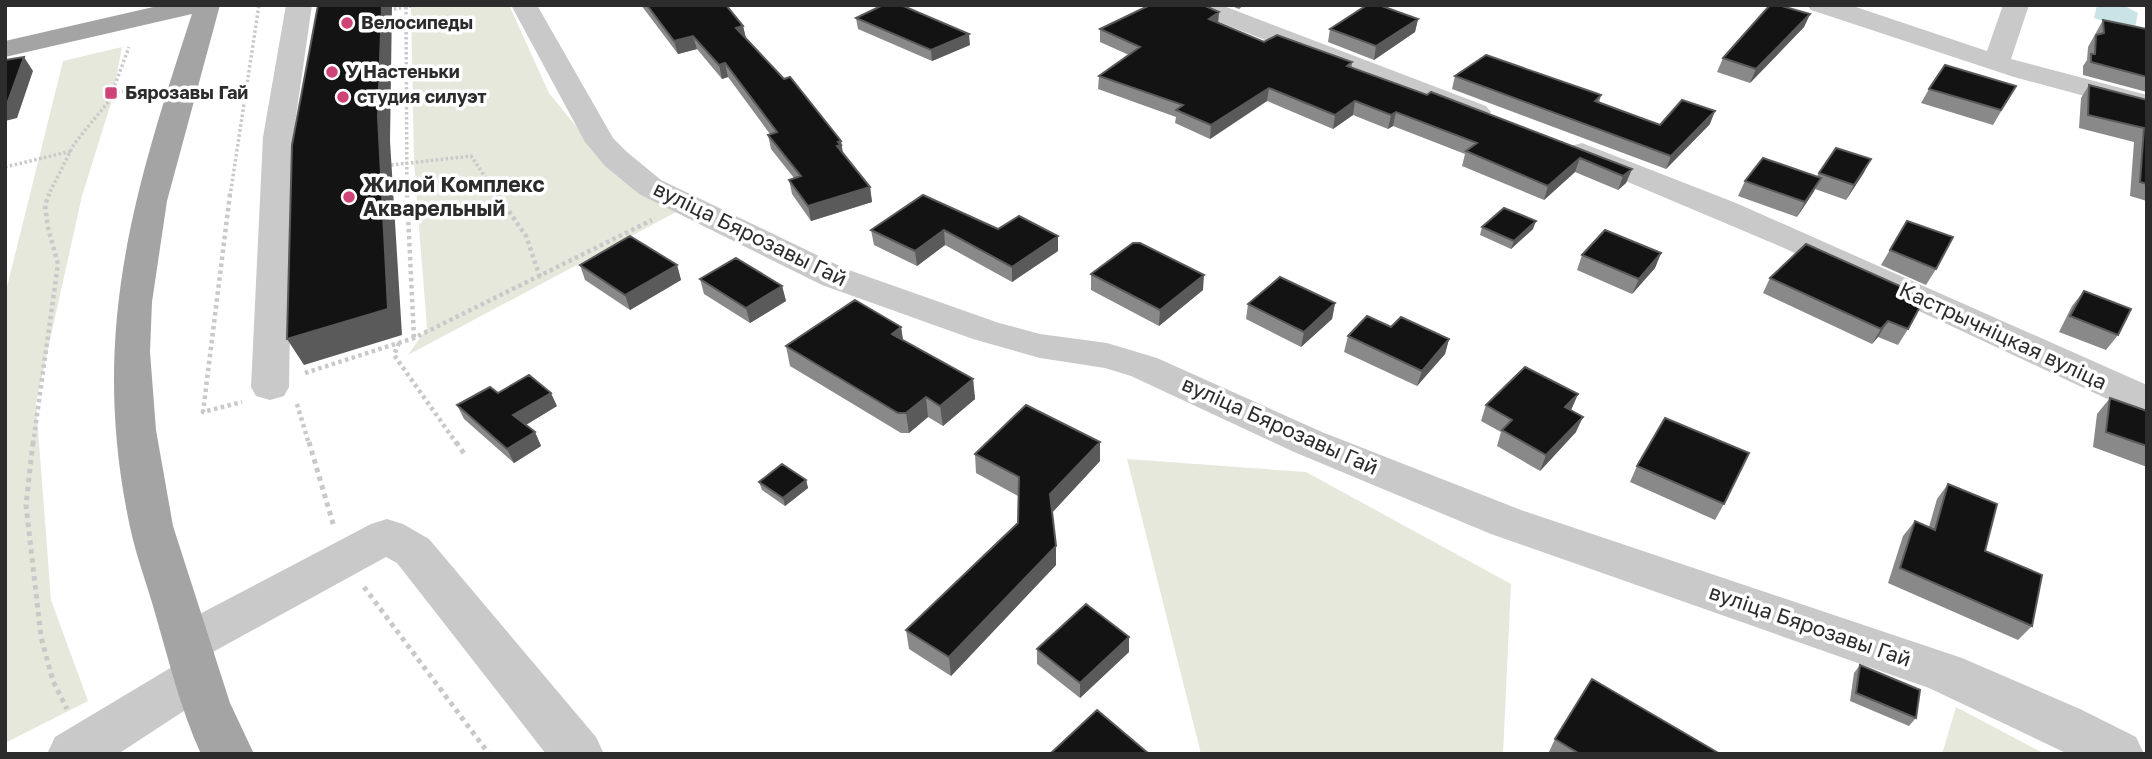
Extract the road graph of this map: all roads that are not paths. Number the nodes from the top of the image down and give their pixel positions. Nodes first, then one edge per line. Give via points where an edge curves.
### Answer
1 (196, 5) edge
2 (207, 5) edge
3 (524, 5) edge
4 (1197, 5) edge
5 (1820, 5) edge
6 (2016, 5) edge
7 (306, 11) edge
8 (5, 49) edge
9 (1996, 63) junction
10 (2147, 104) edge
11 (1506, 124) edge
12 (1556, 143) edge
13 (273, 387) road end
14 (2147, 401) edge
15 (192, 660) junction
16 (80, 750) edge
17 (228, 754) edge
18 (578, 754) edge
19 (2118, 754) edge

1 - 8 main road
2 - 15 main road via 171,124 138,260 134,307 133,402 149,515
3 - 19 street, вуліца Бярозавы Гай via 600,142 616,159 650,187 834,277 986,331 1144,366 1308,442 1506,522 1945,673
4 - 11 street
5 - 9 street via 1885,22
6 - 9 street
7 - 13 street via 278,137
9 - 10 street
12 - 14 street, Кастрычніцкая вуліца via 1768,229
15 - 16 street
15 - 17 main road via 217,736
15 - 18 street via 387,536 412,551

